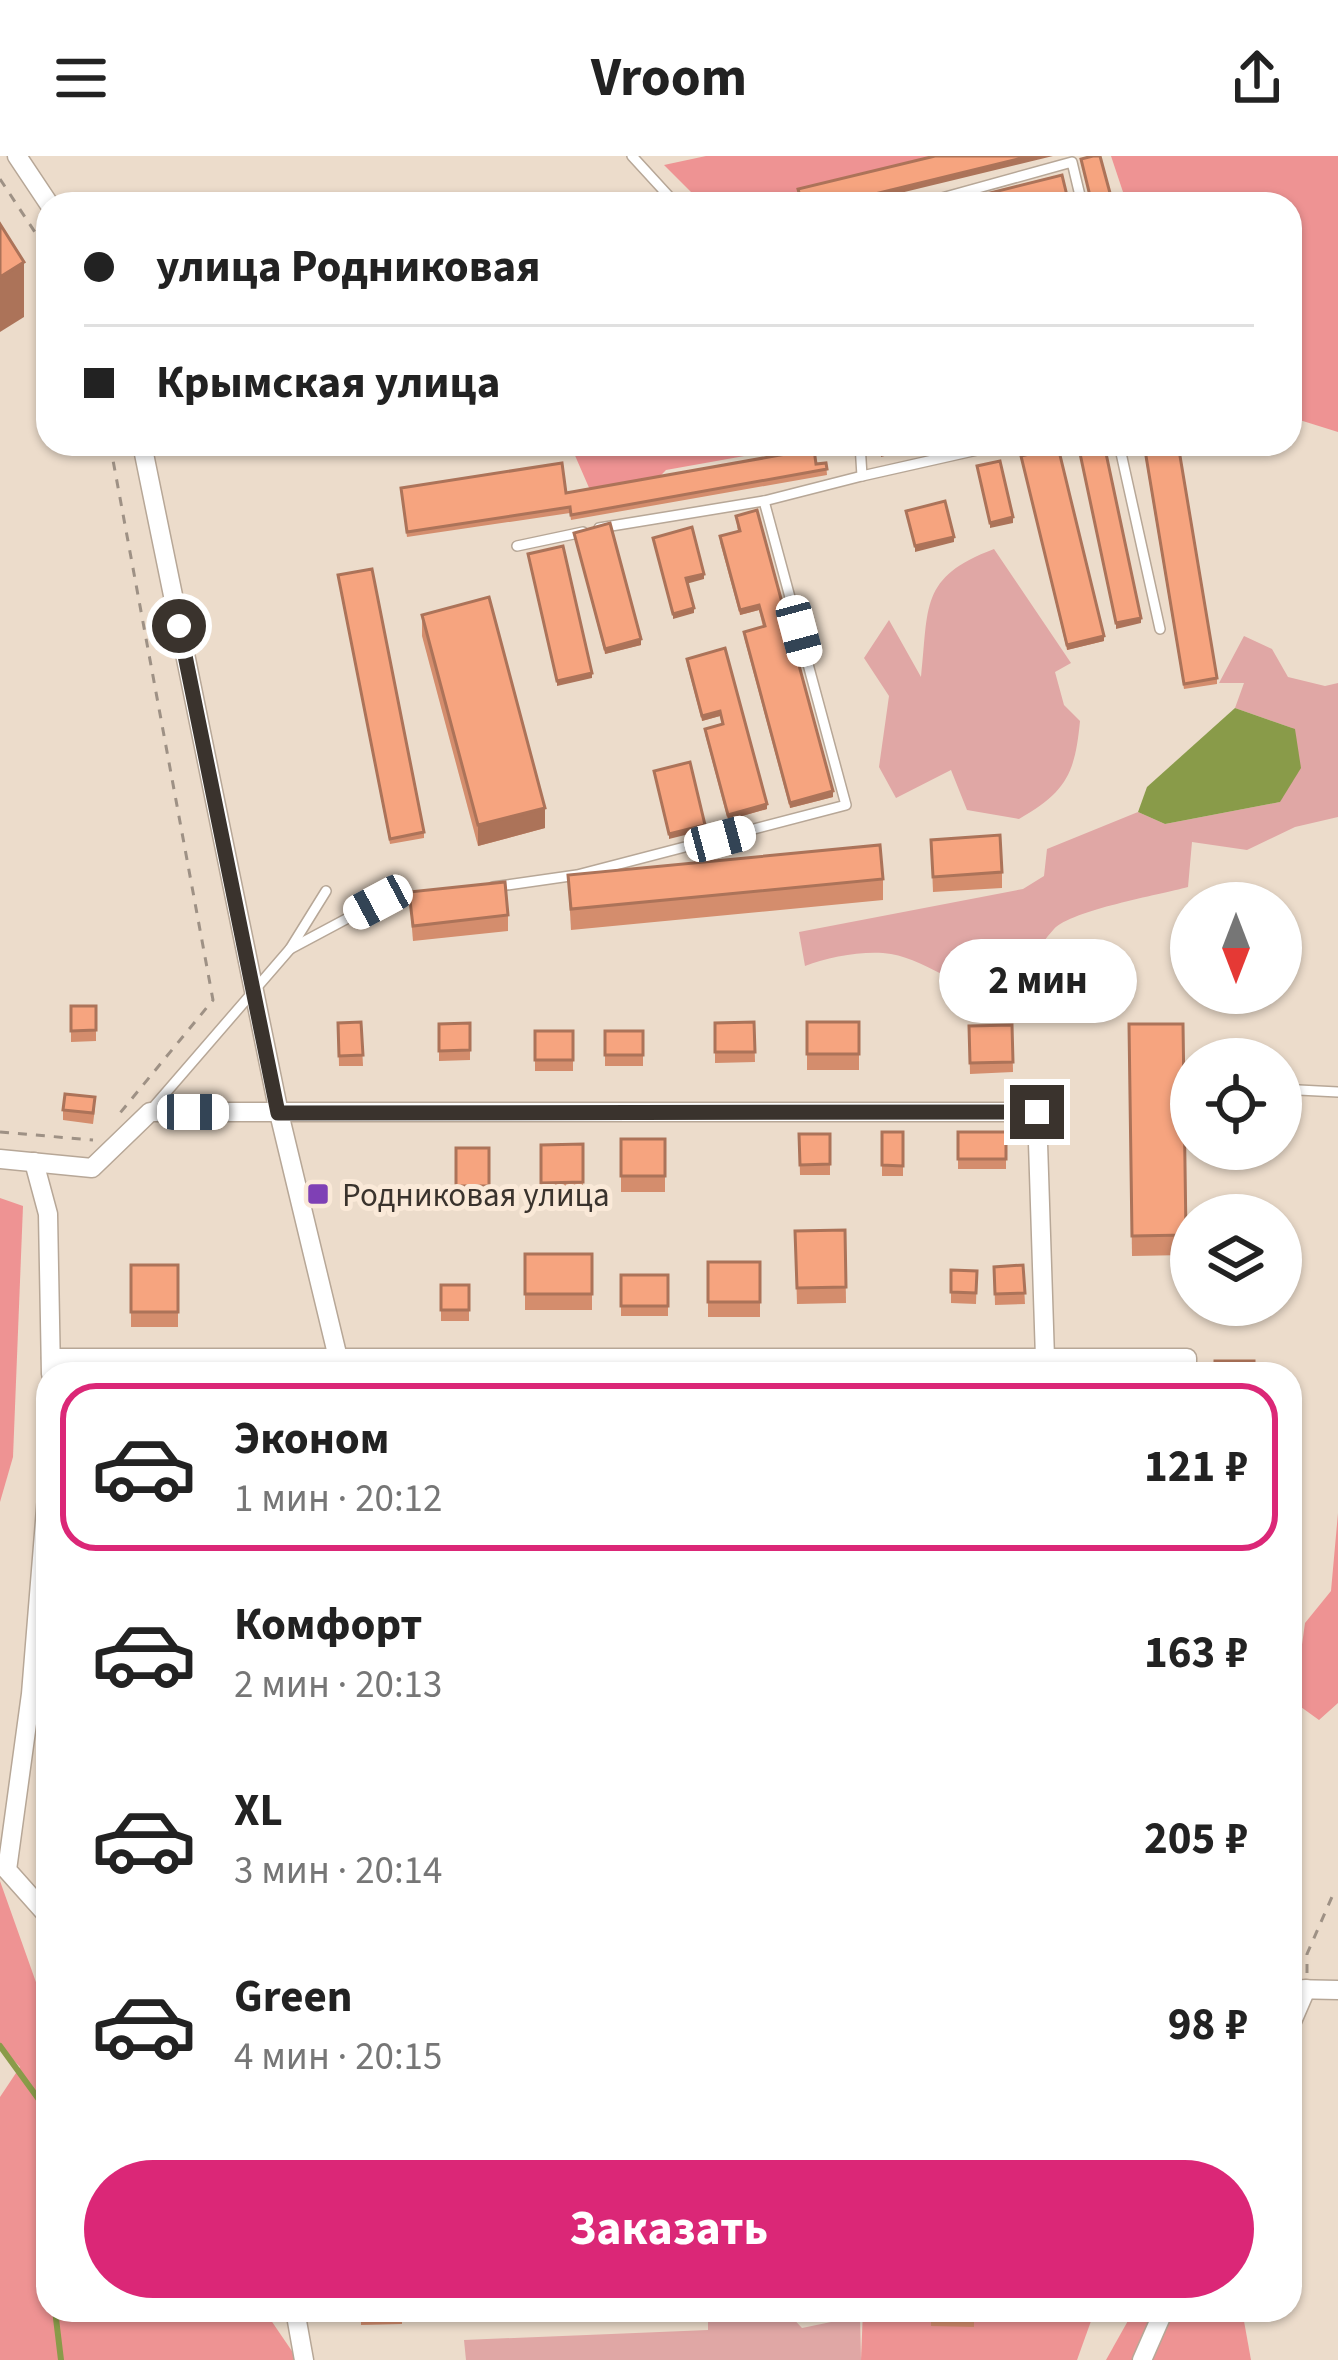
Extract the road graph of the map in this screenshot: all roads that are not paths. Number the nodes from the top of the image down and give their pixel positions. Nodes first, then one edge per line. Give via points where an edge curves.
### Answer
1 (17, 156) edge
2 (632, 156) edge
3 (41, 192) edge
4 (665, 192) edge
5 (964, 192) edge
6 (1079, 192) edge
7 (144, 456) edge
8 (861, 456) edge
9 (951, 456) edge
10 (1122, 456) edge
11 (862, 476) junction
12 (764, 501) junction
13 (518, 546) dead end
14 (1160, 629) dead end
15 (472, 890) edge
16 (326, 891) dead end
17 (433, 895) edge
18 (290, 949) junction
19 (254, 991) junction
20 (1302, 1090) edge
21 (1338, 1092) edge
22 (150, 1112) junction
23 (278, 1113) junction
24 (0, 1159) edge
25 (34, 1162) junction
26 (338, 1358) junction
27 (1045, 1358) junction
28 (51, 1362) edge
29 (194, 1362) edge
30 (1187, 1362) edge
31 (36, 1632) edge
32 (36, 1903) edge
33 (1302, 1989) edge
34 (1338, 1990) edge
35 (297, 2322) edge
36 (1159, 2322) edge
37 (304, 2360) edge
38 (1142, 2360) edge

1 - 3 street
2 - 4 lane
5 - 6 lane via 1072,163
7 - 19 street
8 - 11 lane
9 - 11 lane
10 - 14 lane
11 - 12 lane
12 - 13 lane
12 - 15 lane via 846,805 577,875
16 - 18 lane
17 - 18 lane via 378,902
18 - 19 lane
19 - 22 lane
19 - 23 street
20 - 21 lane
22 - 23 street
22 - 25 street via 92,1168
23 - 26 street
23 - 27 street via 1037,1112
24 - 25 street
25 - 28 street via 48,1214
26 - 27 street
26 - 29 street
27 - 30 street
31 - 32 street via 7,1870
33 - 34 street
35 - 37 street
36 - 38 street

